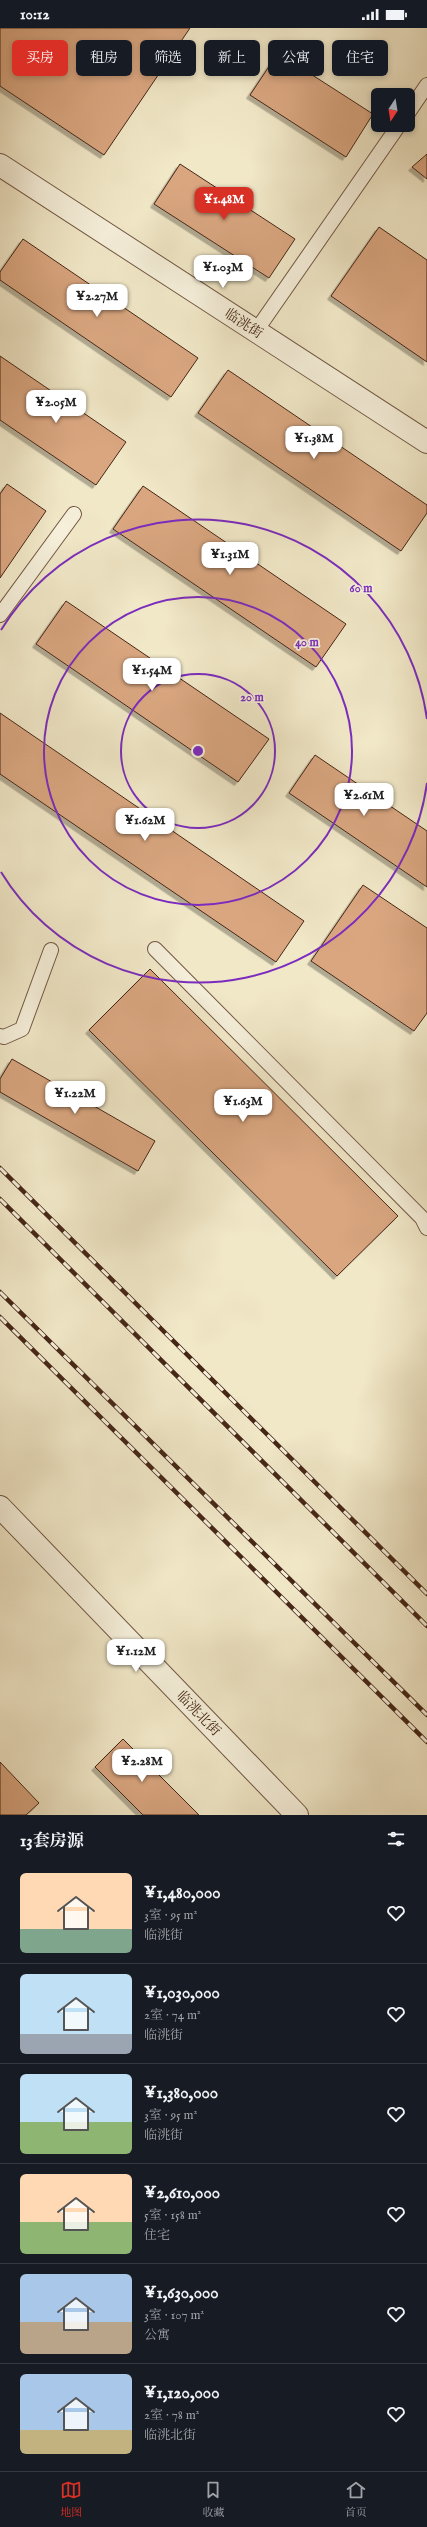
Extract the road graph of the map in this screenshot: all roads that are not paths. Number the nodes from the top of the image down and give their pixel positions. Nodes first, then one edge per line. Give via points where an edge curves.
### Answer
1 (427, 85) edge
2 (415, 102) edge
3 (394, 132) edge
4 (0, 165) edge
5 (256, 331) junction
6 (427, 442) edge
7 (74, 514) dead end
8 (0, 615) edge
9 (155, 949) dead end
10 (51, 950) dead end
11 (0, 1036) edge
12 (427, 1228) edge
13 (0, 1507) edge
14 (297, 1815) edge

1 - 2 lane
3 - 5 lane
4 - 5 street, 临洮街
5 - 6 street, 临洮街
7 - 8 lane
9 - 12 lane via 422,1218
10 - 11 lane via 22,1029 4,1037
13 - 14 street, 临洮北街

